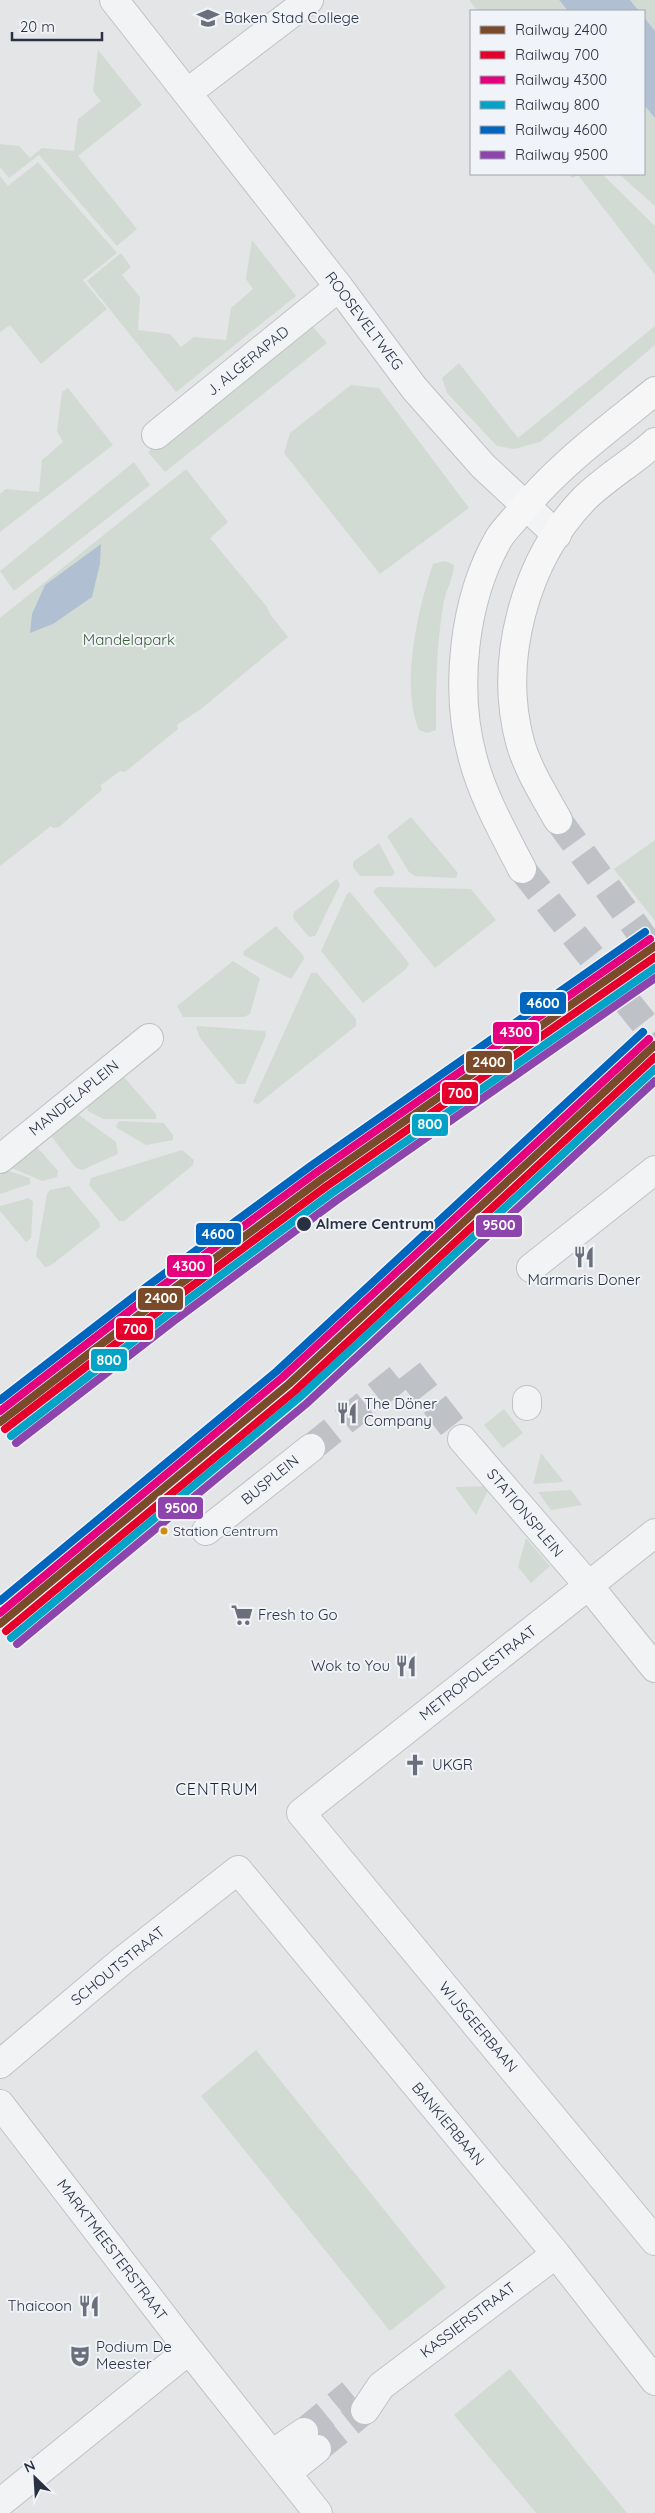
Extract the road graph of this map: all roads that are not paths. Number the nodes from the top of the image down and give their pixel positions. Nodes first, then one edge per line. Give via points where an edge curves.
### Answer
1 (114, 0) edge
2 (309, 0) edge
3 (187, 93) junction
4 (339, 287) junction
5 (655, 391) edge
6 (156, 435) dead end
7 (655, 442) edge
8 (525, 506) junction
9 (557, 535) junction
10 (558, 820) tunnel mouth
11 (522, 869) tunnel mouth
12 (149, 1038) dead end
13 (0, 1159) edge
14 (655, 1170) edge
15 (531, 1268) dead end
16 (462, 1438) tunnel mouth
17 (311, 1448) tunnel mouth
18 (206, 1531) dead end
19 (655, 1533) edge
20 (589, 1586) junction
21 (655, 1668) edge
22 (301, 1813) joint
23 (238, 1870) joint
24 (0, 2064) edge
25 (0, 2104) edge
26 (655, 2241) edge
27 (556, 2254) junction
28 (188, 2350) junction
29 (655, 2381) edge
30 (358, 2402) tunnel mouth
31 (311, 2440) tunnel mouth
32 (280, 2464) junction
33 (0, 2503) edge
34 (318, 2513) edge

1 - 3 street, ROOSEVELTWEG
2 - 3 street
3 - 4 street, ROOSEVELTWEG
4 - 6 street, J. ALGERAPAD
4 - 8 street, ROOSEVELTWEG via 414,388 483,466
5 - 8 main road via 562,466
7 - 9 main road via 584,499
8 - 9 street, ROOSEVELTWEG
8 - 11 main road via 499,538 478,587 465,640 463,695 472,759 495,817
9 - 10 main road via 535,572 515,637 512,693 526,758
12 - 13 street, MANDELAPLEIN
14 - 15 street
16 - 20 street, STATIONSPLEIN
17 - 18 street, BUSPLEIN
19 - 20 street, METROPOLESTRAAT
20 - 21 street, STATIONSPLEIN
20 - 22 street, METROPOLESTRAAT
22 - 26 street, WIJSGEERBAAN
23 - 24 street, SCHOUTSTRAAT via 122,1961
23 - 27 street, BANKIERBAAN
25 - 28 street, MARKTMEESTERSTRAAT
27 - 29 street, BANKIERBAAN
27 - 30 street, KASSIERSTRAAT
28 - 32 street, MARKTMEESTERSTRAAT
28 - 33 street
31 - 32 street
32 - 34 street, MARKTMEESTERSTRAAT

